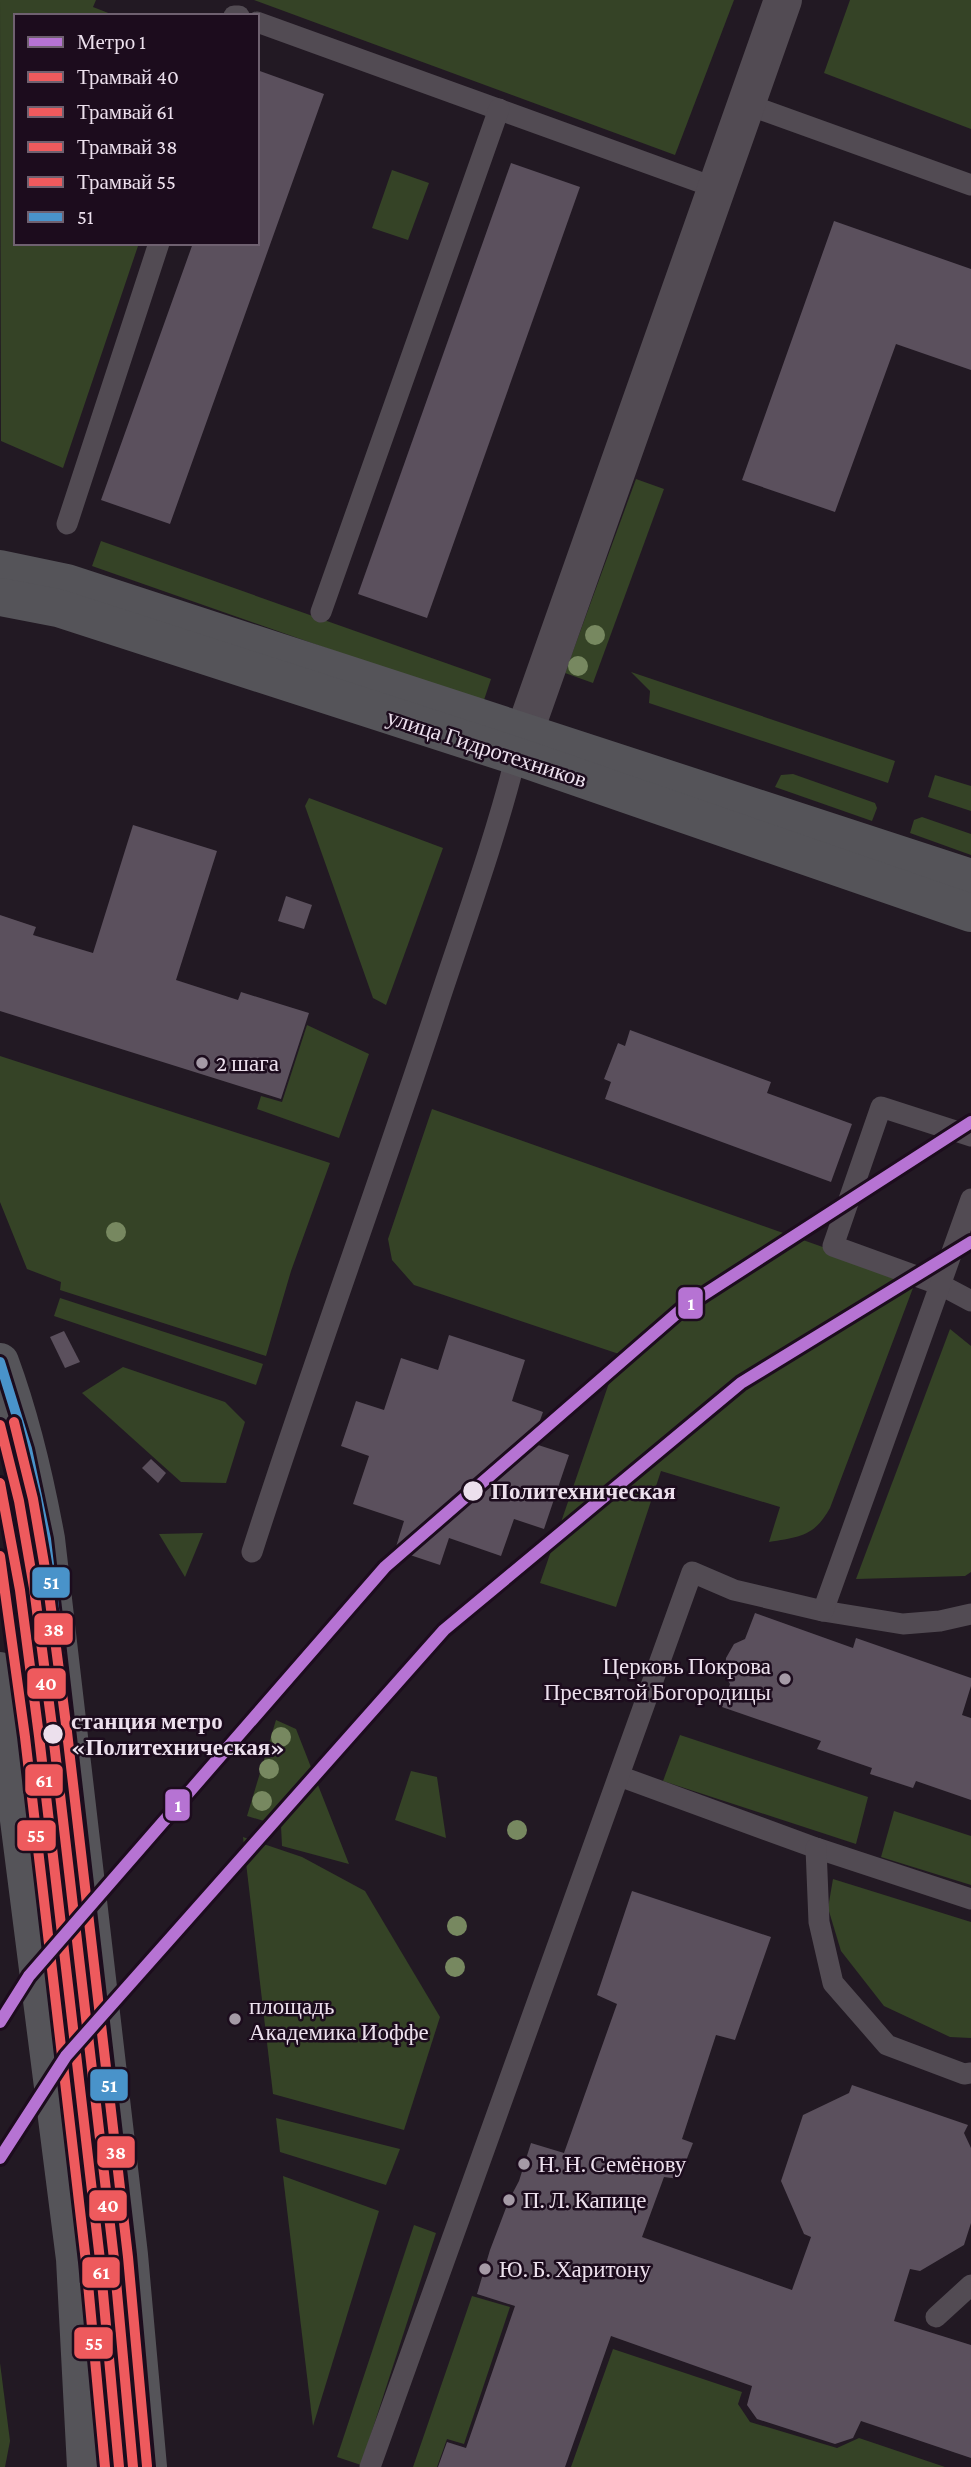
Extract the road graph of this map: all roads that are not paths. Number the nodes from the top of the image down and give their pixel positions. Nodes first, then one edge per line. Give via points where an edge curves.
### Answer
1 (783, 0) edge
2 (259, 23) edge
3 (746, 104) junction
4 (499, 109) junction
5 (971, 185) edge
6 (716, 188) junction
7 (158, 245) edge
8 (67, 524) dead end
9 (0, 569) edge
10 (0, 597) edge
11 (321, 612) dead end
12 (520, 744) junction
13 (971, 878) edge
14 (971, 913) edge
15 (971, 1136) edge
16 (971, 1199) edge
17 (941, 1285) junction
18 (971, 1301) edge
19 (0, 1362) edge
20 (252, 1552) dead end
21 (823, 1611) junction
22 (971, 1614) edge
23 (0, 1671) edge
24 (619, 1776) junction
25 (816, 1848) junction
26 (971, 1899) edge
27 (971, 2073) edge
28 (971, 2285) edge
29 (936, 2317) dead end
30 (86, 2467) edge
31 (148, 2467) edge
32 (370, 2467) edge

1 - 3 street
2 - 4 lane
3 - 5 lane
3 - 6 street
4 - 6 lane
4 - 11 lane
6 - 12 street
7 - 8 lane
9 - 12 street, улица Гидротехников via 67,583
10 - 12 street, улица Гидротехников via 58,608
12 - 13 street, улица Гидротехников
12 - 14 street, улица Гидротехников
12 - 20 lane via 408,1094
15 - 17 lane via 881,1107 832,1246
16 - 17 lane
17 - 18 lane
17 - 21 lane
19 - 31 street via 46,1539 129,2255
21 - 22 lane via 903,1624
21 - 24 lane via 734,1590 692,1572
23 - 30 street via 75,2259
24 - 25 lane
24 - 32 lane
25 - 26 lane
25 - 27 lane via 819,1922 833,1983 887,2045
28 - 29 lane

